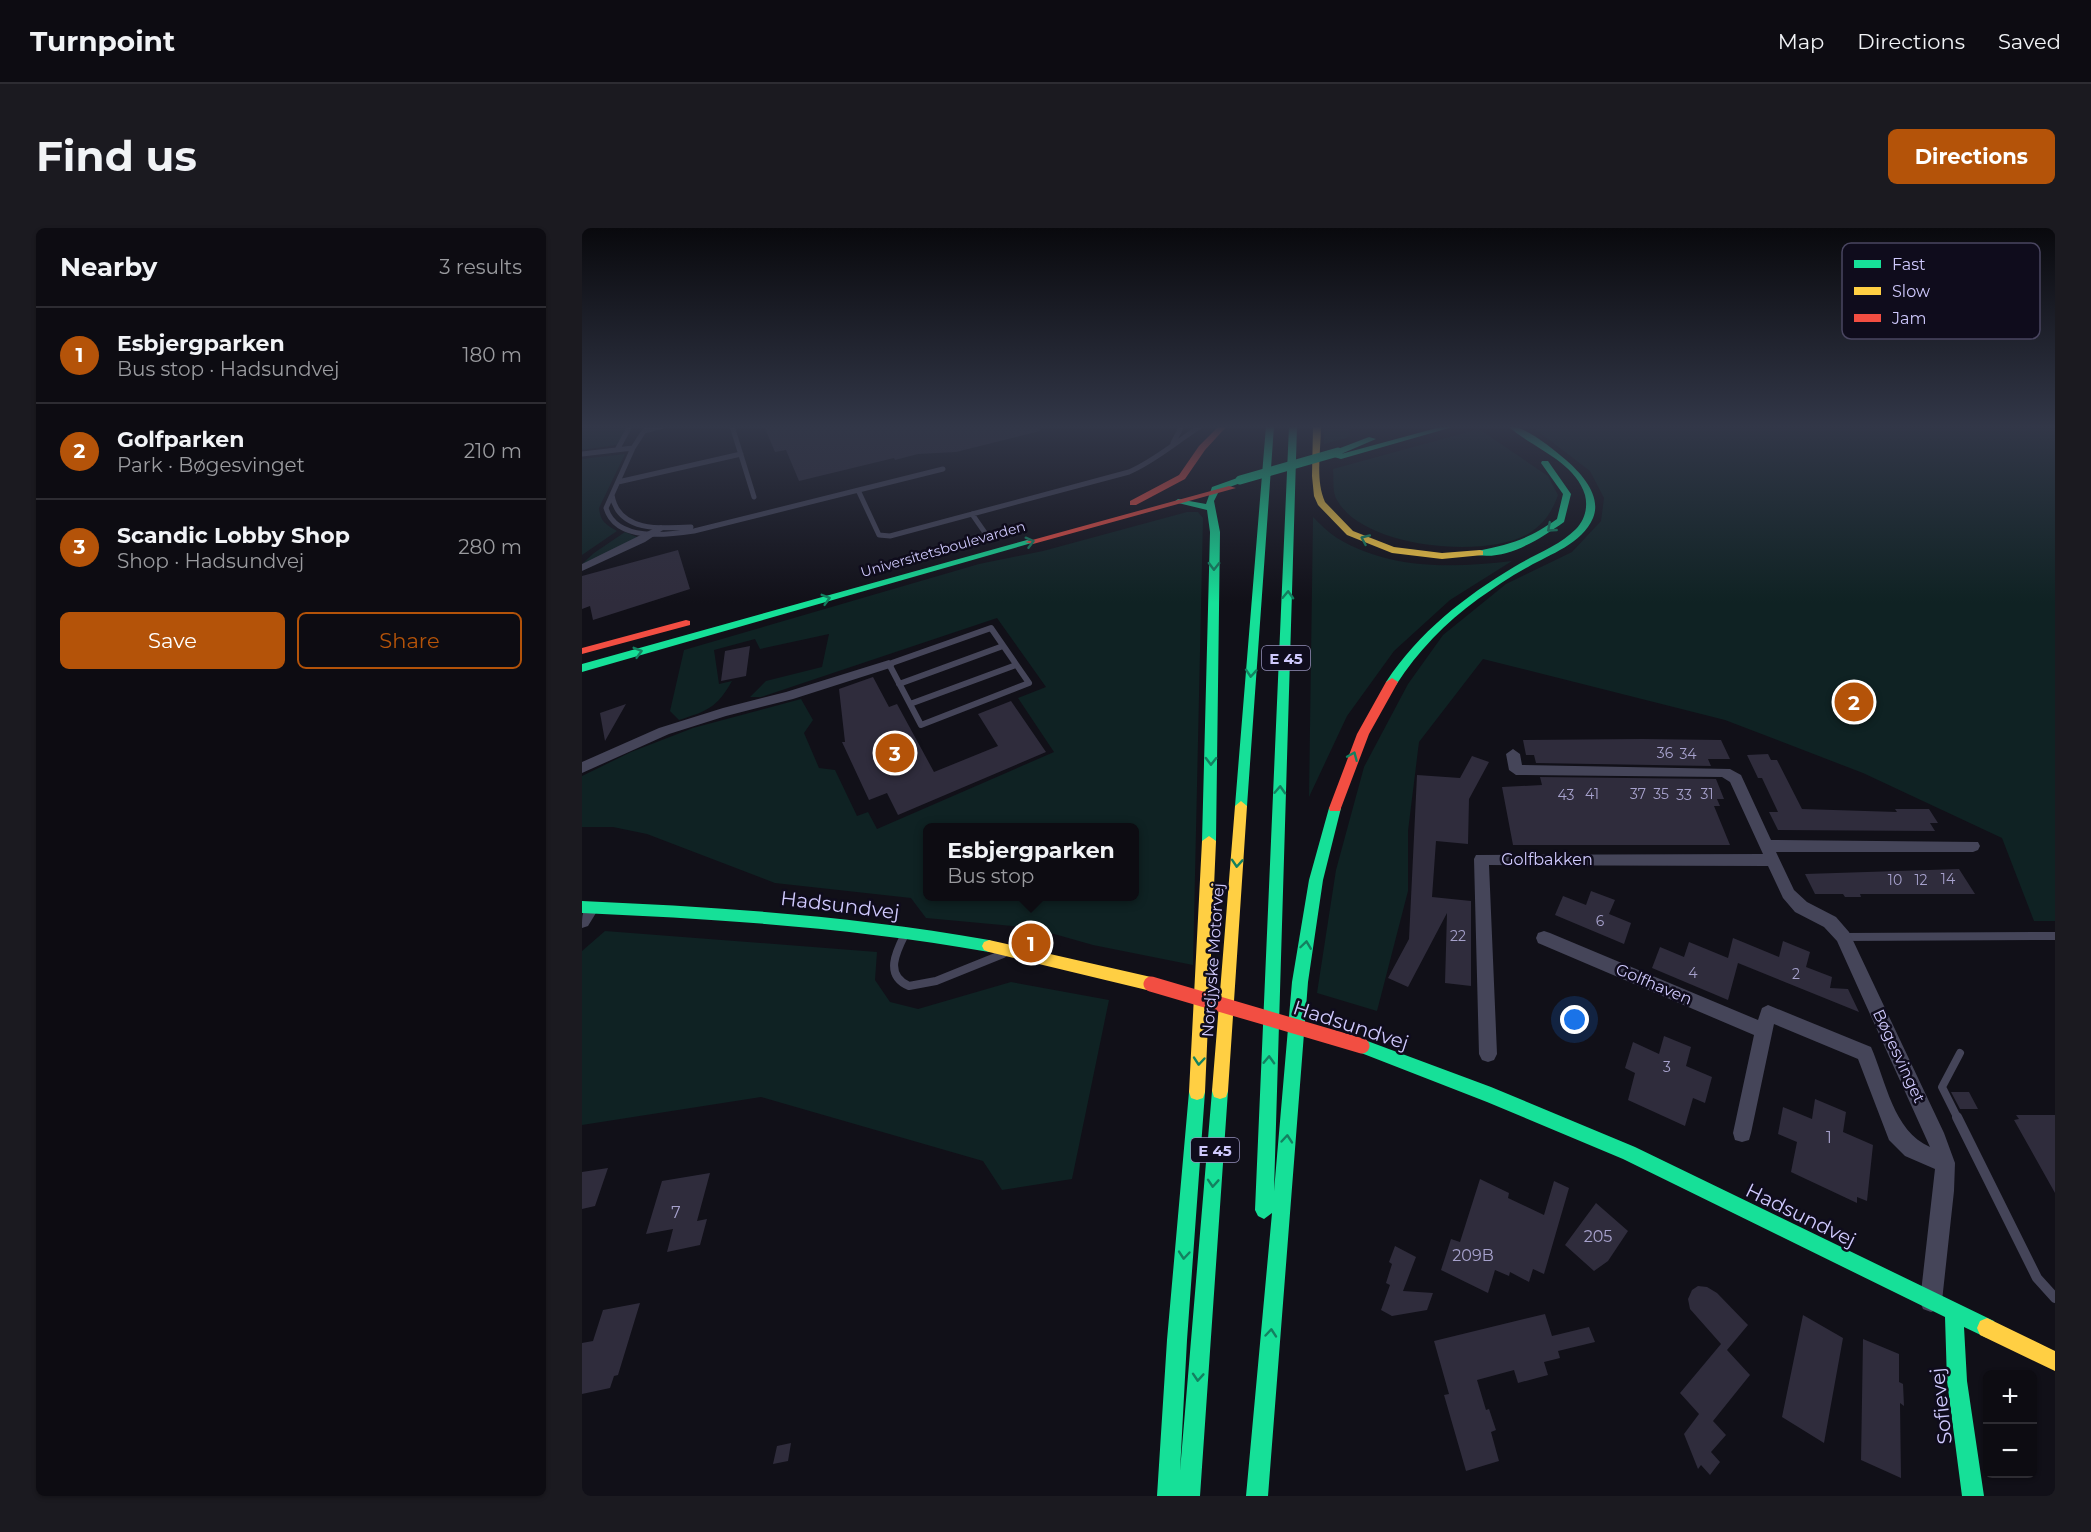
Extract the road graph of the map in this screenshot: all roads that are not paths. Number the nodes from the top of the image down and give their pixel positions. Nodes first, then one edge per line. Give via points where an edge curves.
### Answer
1 (617, 485) edge
2 (750, 485) edge
3 (878, 485) edge
4 (1080, 485) edge
5 (1169, 485) edge
6 (1209, 485) edge
7 (1216, 485) edge
8 (1221, 485) edge
9 (1266, 485) edge
10 (1291, 485) edge
11 (1317, 485) edge
12 (1563, 485) edge
13 (1583, 485) edge
14 (858, 490) junction
15 (612, 495) junction
16 (754, 497) dead end
17 (1178, 502) junction
18 (1133, 503) junction
19 (1211, 508) junction
20 (972, 514) junction
21 (713, 525) junction
22 (657, 531) junction
23 (990, 540) junction
24 (582, 568) edge
25 (786, 596) dead end
26 (696, 621) dead end
27 (1003, 646) junction
28 (582, 651) edge
29 (889, 664) junction
30 (1016, 665) junction
31 (582, 668) edge
32 (899, 684) junction
33 (910, 704) junction
34 (1513, 754) dead end
35 (582, 768) edge
36 (1973, 846) dead end
37 (1769, 853) junction
38 (585, 912) edge
39 (906, 932) junction
40 (2055, 936) edge
41 (1843, 937) junction
42 (1544, 938) dead end
43 (1031, 943) dead end
44 (1764, 1031) junction
45 (1960, 1053) dead end
46 (1488, 1054) dead end
47 (1742, 1132) dead end
48 (1945, 1164) junction
49 (1263, 1224) dead end
50 (1261, 1283) dead end
51 (2055, 1298) edge
52 (1931, 1301) junction
53 (1954, 1312) junction
54 (2055, 1361) edge
55 (1168, 1496) edge
56 (1189, 1496) edge
57 (1252, 1496) edge
58 (1257, 1496) edge
59 (1973, 1496) edge

1 - 15 lane
2 - 16 lane
3 - 14 lane
4 - 20 lane
5 - 18 main road
6 - 18 main road, Universitetsboulevarden
7 - 17 main road, Universitetsboulevarden
8 - 19 main road via 1210,501
9 -> 56 main road, Nordjyske Motorvej / E 45
49 -> 10 main road, E 45
12 -> 11 main road via 1567,505 1561,519 1549,531 1507,550 1449,557 1389,548 1363,539 1328,514 1319,500
58 -> 13 main road via 1300,983 1315,881 1332,813 1372,715 1420,645 1492,584 1581,530 1591,507
14 - 20 lane via 883,537
14 - 21 lane
15 - 22 lane via 622,517
15 - 22 lane via 606,508 610,521 626,529
17 - 19 main road
31 -> 17 main road, Universitetsboulevarden
18 - 23 main road, Universitetsboulevarden
19 -> 55 main road via 1215,532 1210,805 1200,1049
20 - 23 lane
21 - 22 lane
21 - 22 lane via 682,533
22 - 24 street
23 - 25 main road, Universitetsboulevarden
26 - 28 main road
27 - 29 lane via 991,628
27 - 30 lane
27 - 32 lane
29 - 32 lane
29 - 35 street via 682,724
30 - 33 lane
30 - 33 lane via 1029,683 921,724
32 - 33 lane
34 - 37 street, Bøgesvinget via 1516,770 1725,772 1736,779
36 - 37 street
37 - 41 street, Bøgesvinget via 1788,894 1801,907 1830,922
37 - 46 street, Golfbakken via 1481,859
38 - 39 main road, Hadsundvej via 716,911
39 - 43 lane via 894,972 909,986 929,983
39 - 52 main road, Hadsundvej, bridge via 1055,959 1362,1046 1629,1153
40 - 41 lane
41 - 48 street, Bøgesvinget via 1935,1133
42 - 44 street, Golfhaven
44 - 47 street
44 - 48 street via 1768,1013 1865,1053 1896,1133 1912,1149
45 - 51 lane via 1942,1087 2037,1278
48 - 52 street, Bøgesvinget
50 - 57 main road
52 - 53 main road, Hadsundvej
53 - 54 main road, Hadsundvej
53 - 59 main road, Sofievej via 1965,1448

